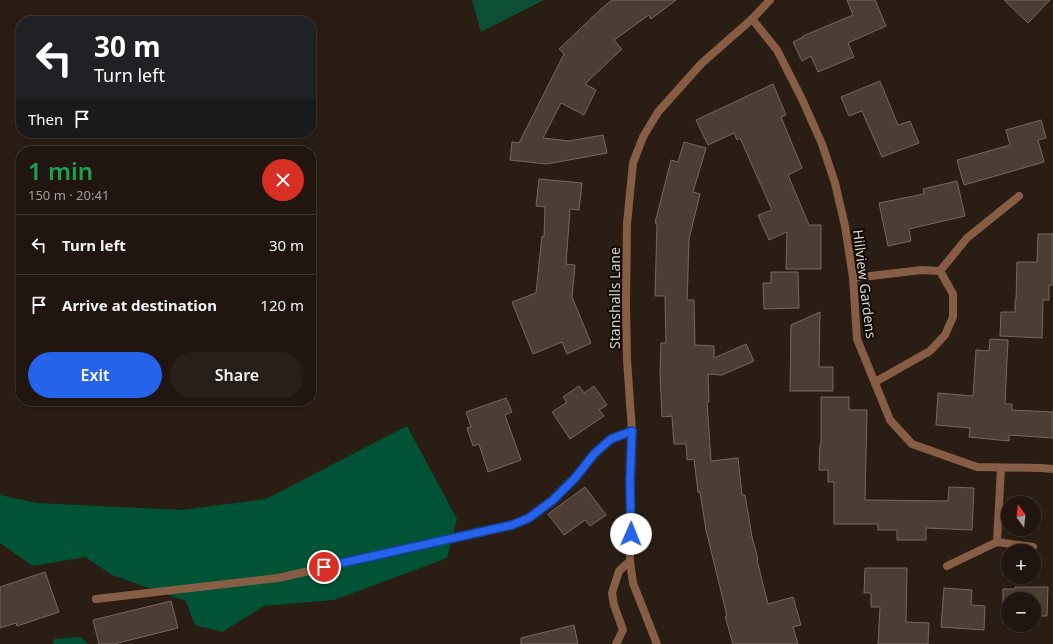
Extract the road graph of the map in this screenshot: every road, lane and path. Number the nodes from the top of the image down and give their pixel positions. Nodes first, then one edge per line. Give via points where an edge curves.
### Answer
1 (770, 0) edge
2 (752, 19) junction
3 (1019, 196) dead end
4 (940, 271) junction
5 (853, 278) junction
6 (875, 382) junction
7 (632, 431) junction
8 (1001, 468) junction
9 (1053, 469) edge
10 (997, 542) junction
11 (1011, 544) edge
12 (630, 560) junction
13 (947, 566) dead end
14 (96, 598) dead end
15 (616, 644) edge
16 (657, 644) edge

1 - 2 street, Stanshalls Lane
2 - 5 street, Hillview Gardens via 777,50 822,144 845,226
2 - 7 street, Stanshalls Lane via 702,63 658,112 643,137 633,163 627,224 626,296
3 - 4 street via 967,238
4 - 5 street via 922,270
4 - 6 street via 953,294 953,317 945,335 930,351
5 - 6 street, Hillview Gardens via 857,339
6 - 8 street, Hillview Gardens via 890,420 912,444 977,467
7 - 12 street, Stanshalls Lane
7 - 14 street via 611,439 553,500 529,518 512,525 278,578
8 - 9 street, Hillview Gardens
8 - 10 street
10 - 11 street
10 - 13 street
12 - 15 street via 619,571 612,593 623,630
12 - 16 street, Stanshalls Lane via 633,583

